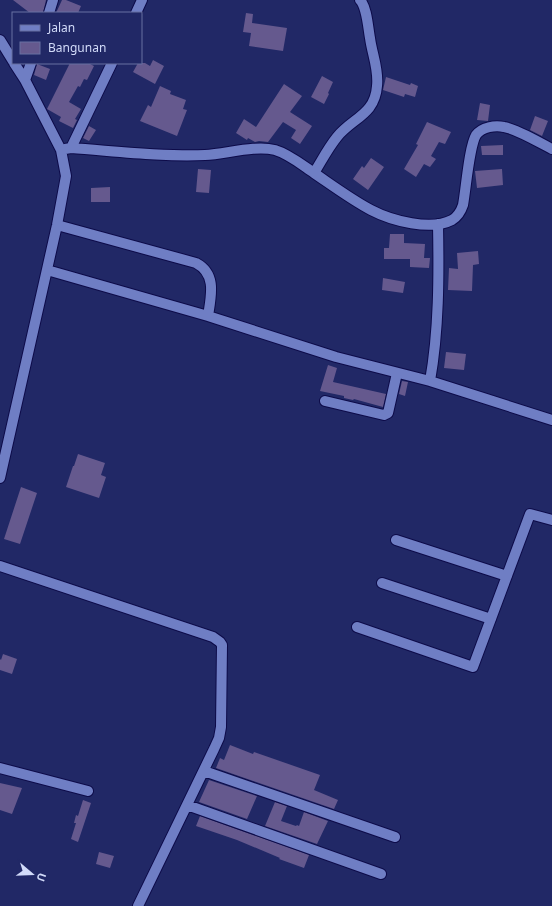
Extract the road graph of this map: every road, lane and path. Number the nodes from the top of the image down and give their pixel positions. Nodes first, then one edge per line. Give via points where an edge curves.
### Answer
1 (53, 0) edge
2 (142, 0) edge
3 (360, 0) edge
4 (49, 12) edge
5 (136, 12) edge
6 (0, 40) edge
7 (12, 59) edge
8 (15, 64) edge
9 (31, 64) edge
10 (111, 64) edge
11 (25, 80) junction
12 (66, 149) junction
13 (552, 149) edge
14 (314, 174) junction
15 (438, 224) junction
16 (57, 225) junction
17 (47, 270) junction
18 (208, 316) junction
19 (397, 373) junction
20 (430, 381) junction
21 (326, 401) dead end
22 (552, 420) edge
23 (0, 478) edge
24 (552, 520) edge
25 (396, 540) dead end
26 (0, 566) edge
27 (507, 576) junction
28 (382, 583) dead end
29 (491, 619) junction
30 (357, 627) dead end
31 (0, 768) edge
32 (204, 771) junction
33 (88, 791) dead end
34 (187, 805) junction
35 (395, 837) dead end
36 (381, 874) dead end
37 (138, 906) edge

1 - 4 street
2 - 5 street
3 - 14 street via 364,6 377,68 376,94 371,106 337,137
6 - 7 street
8 - 11 street
9 - 11 street
10 - 12 street
11 - 12 street
12 - 14 street via 204,155 262,148 290,157
12 - 16 street via 65,187
13 - 15 street via 506,127 490,127 481,131 476,136 470,156 463,205 452,220
14 - 15 street via 372,211 414,224
15 - 20 street via 437,296
16 - 17 street
16 - 18 street via 203,267 211,282 212,295
17 - 18 street
17 - 23 street
18 - 19 street via 336,357
19 - 20 street
19 - 21 street via 388,413 384,415
20 - 22 street
24 - 27 street via 530,514
25 - 27 street
26 - 32 street via 213,637 220,642 223,650 220,732
27 - 29 street
28 - 29 street
29 - 30 street via 473,667
31 - 33 street
32 - 34 street
32 - 35 street
34 - 36 street
34 - 37 street

